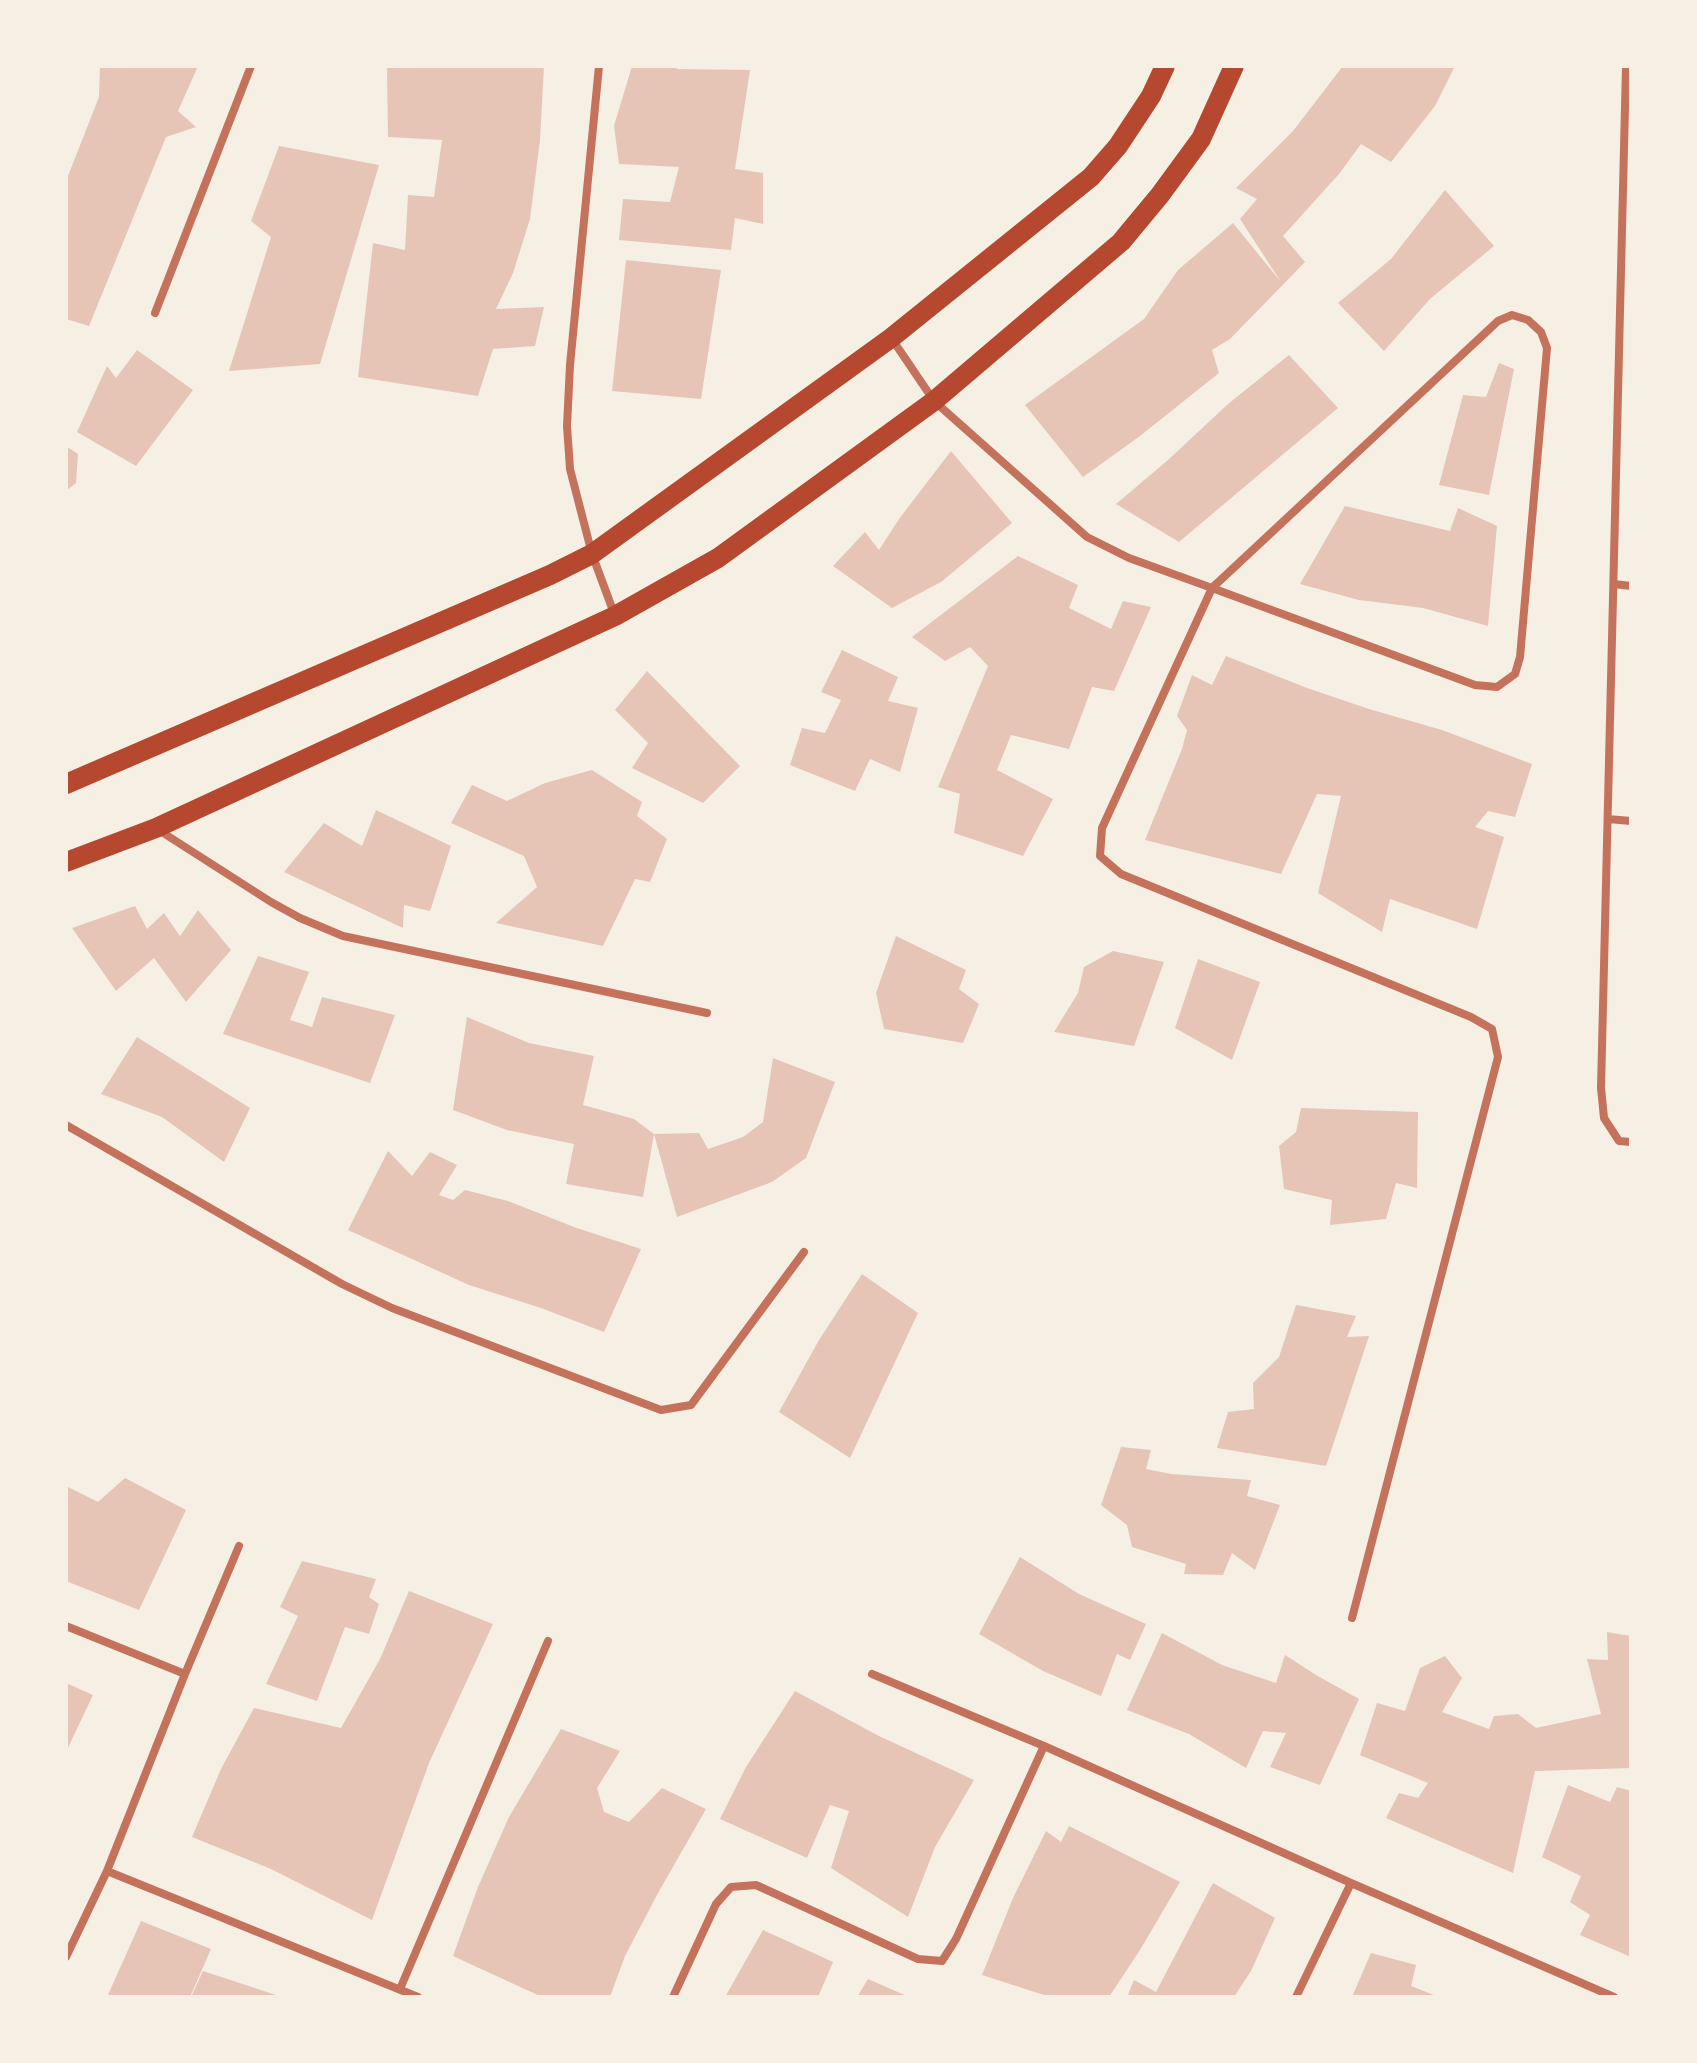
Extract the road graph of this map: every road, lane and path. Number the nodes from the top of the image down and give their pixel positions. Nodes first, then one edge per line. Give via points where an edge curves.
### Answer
1 (251, 66) edge
2 (599, 66) edge
3 (1165, 66) edge
4 (1234, 66) edge
5 (1626, 66) edge
6 (1626, 285) edge
7 (155, 313) dead end
8 (891, 338) junction
9 (934, 401) junction
10 (592, 554) junction
11 (1614, 584) junction
12 (1631, 586) edge
13 (1212, 588) junction
14 (615, 616) junction
15 (66, 784) edge
16 (1608, 819) junction
17 (1631, 821) edge
18 (156, 828) junction
19 (66, 862) edge
20 (707, 1013) dead end
21 (66, 1125) edge
22 (1631, 1142) edge
23 (804, 1252) dead end
24 (239, 1546) dead end
25 (1352, 1618) dead end
26 (66, 1626) edge
27 (548, 1641) dead end
28 (185, 1674) junction
29 (872, 1674) dead end
30 (1044, 1746) junction
31 (107, 1871) junction
32 (1351, 1883) junction
33 (66, 1957) edge
34 (400, 1989) junction
35 (418, 1997) edge
36 (673, 1997) edge
37 (1296, 1997) edge
38 (1614, 1997) edge

1 - 7 street
2 - 10 street via 567,426 570,469
3 - 8 main road via 1127,133 1091,177
4 - 9 main road via 1201,139 1121,242
5 - 6 street
6 - 11 street
8 - 9 street
8 - 10 main road
9 - 13 street via 1087,537
9 - 14 main road via 718,558
10 - 14 street
10 - 15 main road
11 - 12 street
11 - 16 street
13 - 13 street via 1498,321 1512,315 1541,332 1547,348 1515,674 1497,687 1475,685
13 - 25 street via 1102,828 1100,856 1121,874 1471,1017 1492,1029 1498,1057
14 - 18 main road
16 - 17 street
16 - 22 street via 1601,1088 1604,1118 1619,1141
18 - 19 main road
18 - 20 street via 271,902 343,936
21 - 23 street via 392,1308 661,1410 691,1405
24 - 28 street
26 - 28 street
27 - 34 street
28 - 31 street
29 - 30 street
30 - 32 street
30 - 36 street via 942,1961 918,1959 756,1885 731,1887 716,1904
31 - 33 street
31 - 34 street
32 - 37 street
32 - 38 street
34 - 35 street

